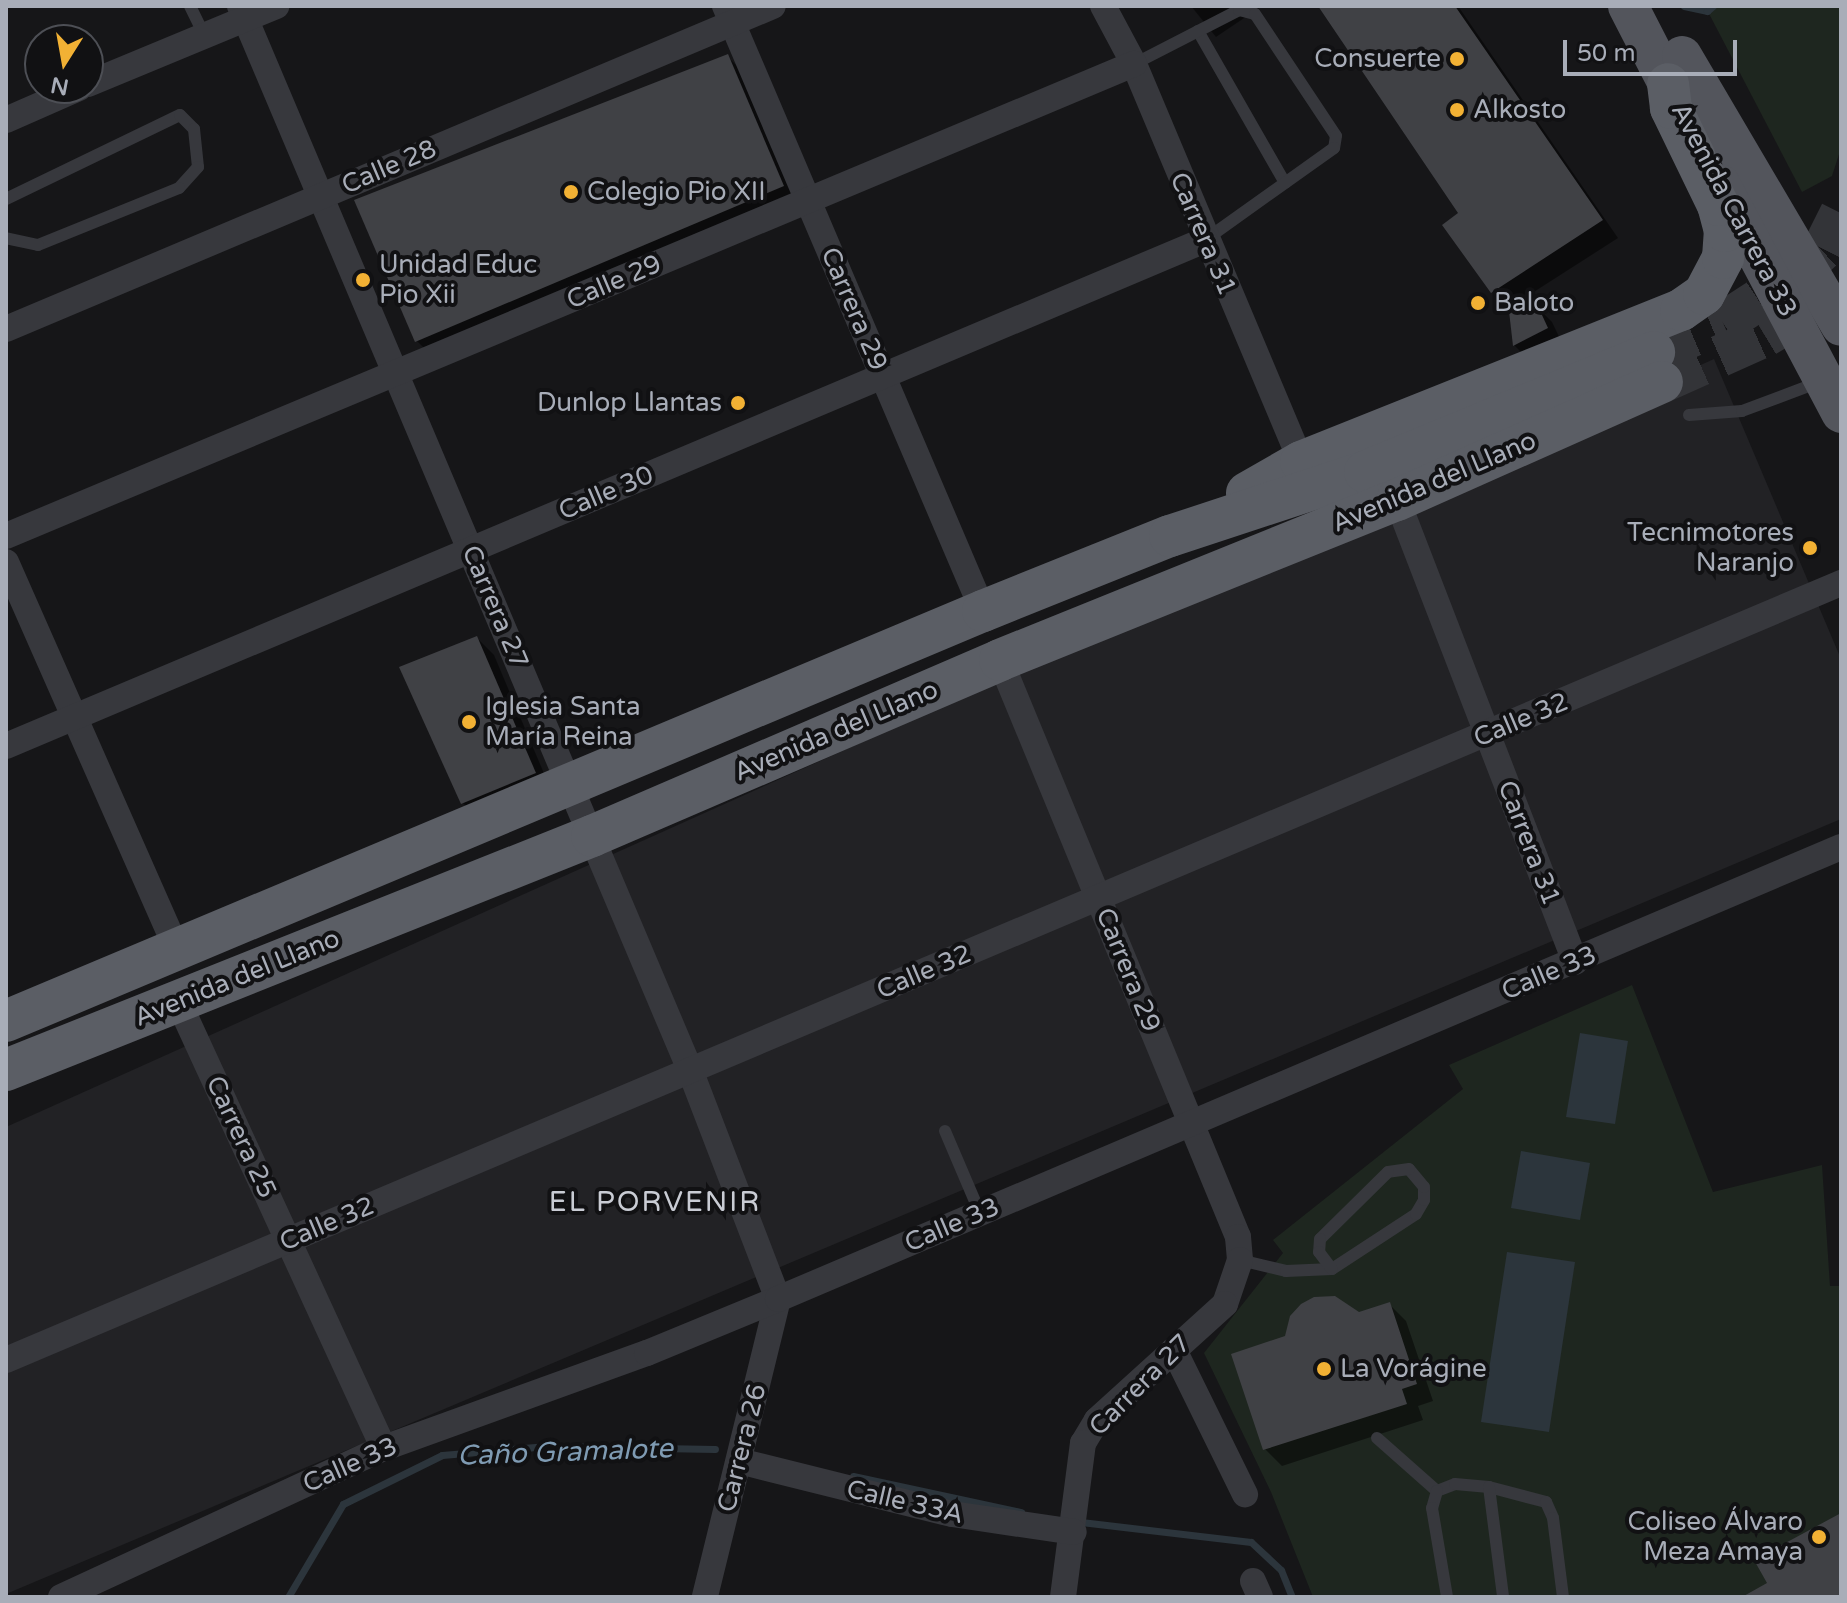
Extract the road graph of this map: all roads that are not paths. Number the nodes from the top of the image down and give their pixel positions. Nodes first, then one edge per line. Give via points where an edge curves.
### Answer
1 (190, 6) edge
2 (276, 6) edge
3 (773, 6) edge
4 (1103, 6) edge
5 (243, 13) edge
6 (1647, 13) edge
7 (729, 14) edge
8 (1198, 31) junction
9 (203, 33) junction
10 (1134, 64) junction
11 (104, 77) edge
12 (1668, 84) junction
13 (42, 104) edge
14 (6, 120) edge
15 (1285, 183) junction
16 (321, 196) junction
17 (6, 199) edge
18 (808, 201) junction
19 (6, 238) edge
20 (1205, 240) junction
21 (1841, 326) edge
22 (6, 329) edge
23 (396, 373) junction
24 (883, 376) junction
25 (1833, 397) edge
26 (1689, 415) dead end
27 (1301, 462) junction
28 (1397, 500) junction
29 (6, 536) edge
30 (1170, 536) junction
31 (470, 550) junction
32 (6, 562) edge
33 (1841, 583) edge
34 (983, 611) junction
35 (1000, 660) junction
36 (74, 717) junction
37 (1487, 734) junction
38 (6, 746) edge
39 (571, 788) junction
40 (592, 836) junction
41 (1841, 847) edge
42 (1098, 898) junction
43 (176, 948) junction
44 (1575, 962) junction
45 (178, 1001) junction
46 (6, 1021) edge
47 (6, 1070) edge
48 (690, 1070) junction
49 (1192, 1124) junction
50 (945, 1131) dead end
51 (980, 1213) junction
52 (288, 1240) junction
53 (1332, 1269) junction
54 (1238, 1272) junction
55 (778, 1299) junction
56 (1174, 1350) junction
57 (6, 1360) edge
58 (1377, 1438) dead end
59 (384, 1448) junction
60 (739, 1461) junction
61 (1489, 1487) junction
62 (1437, 1491) junction
63 (1245, 1494) dead end
64 (1074, 1532) junction
65 (61, 1597) edge
66 (705, 1597) edge
67 (1063, 1597) edge
68 (1447, 1597) edge
69 (1503, 1597) edge
70 (1563, 1597) edge

1 - 9 lane
2 - 5 street
3 - 7 street, Calle 28
4 - 10 street, Carrera 31
5 - 9 street
5 - 16 street, Carrera 27
6 - 12 main road, Avenida Carrera 33
6 - 21 main road, Avenida Carrera 33
7 - 16 street, Calle 28
7 - 18 street, Carrera 29
8 - 10 lane
8 - 15 lane
8 - 15 lane via 1239,10 1255,14 1336,136 1334,148
9 - 11 street
10 - 18 street, Calle 29
10 - 20 street, Carrera 31
12 - 25 main road, Avenida Carrera 33
12 - 27 highway via 1671,108 1725,231 1719,271 1704,294 1681,310
13 - 14 street
15 - 20 lane
16 - 22 street, Calle 28
16 - 23 street, Carrera 27
17 - 19 lane via 180,115 194,129 198,167 179,188 38,245
18 - 23 street, Calle 29
18 - 24 street, Carrera 29
20 - 24 street, Calle 30
20 - 27 street, Carrera 31
23 - 29 street, Calle 29
23 - 31 street, Carrera 27
24 - 31 street, Calle 30
24 - 34 street, Carrera 29
25 - 26 lane
27 - 30 highway
28 - 30 highway, Avenida del Llano via 1658,367
28 - 35 highway, Avenida del Llano
28 - 37 street, Carrera 31
30 - 34 highway, Avenida del Llano
31 - 36 street, Calle 30
31 - 39 street, Carrera 27
32 - 36 street
33 - 37 street, Calle 32
34 - 39 highway, Avenida del Llano
35 - 40 highway, Avenida del Llano
35 - 42 street, Carrera 29
36 - 38 street, Calle 30
36 - 43 street
37 - 42 street, Calle 32
37 - 44 street, Carrera 31
39 - 40 street, Carrera 27
39 - 43 highway, Avenida del Llano
40 - 45 highway, Avenida del Llano
40 - 48 street, Carrera 27
41 - 44 street, Calle 33
42 - 48 street, Calle 32
42 - 49 street, Carrera 29
43 - 46 highway, Avenida del Llano
44 - 49 street, Calle 33
45 - 47 highway, Avenida del Llano
45 - 52 street, Carrera 25
48 - 52 street, Calle 32
48 - 55 street, Carrera 27
49 - 51 street, Calle 33
49 - 54 street, Carrera 29 via 1238,1237
50 - 51 lane
51 - 55 street, Calle 33
52 - 57 street, Calle 32
52 - 59 street, Carrera 25
53 - 53 lane via 1319,1252 1320,1239 1388,1172 1409,1169 1424,1187 1416,1214
53 - 54 lane
54 - 56 street, Carrera 27 via 1225,1304
55 - 59 street, Calle 33 via 647,1353
55 - 60 street, Carrera 26
56 - 63 street
56 - 64 street, Carrera 27 via 1097,1420 1083,1443
58 - 62 lane
59 - 65 street, Calle 33
60 - 64 street, Calle 33A via 952,1514
60 - 66 street, Carrera 26
61 - 62 lane via 1455,1484
61 - 69 lane
61 - 70 lane via 1546,1502 1553,1518
62 - 68 lane via 1432,1508
64 - 67 street, Carrera 27

